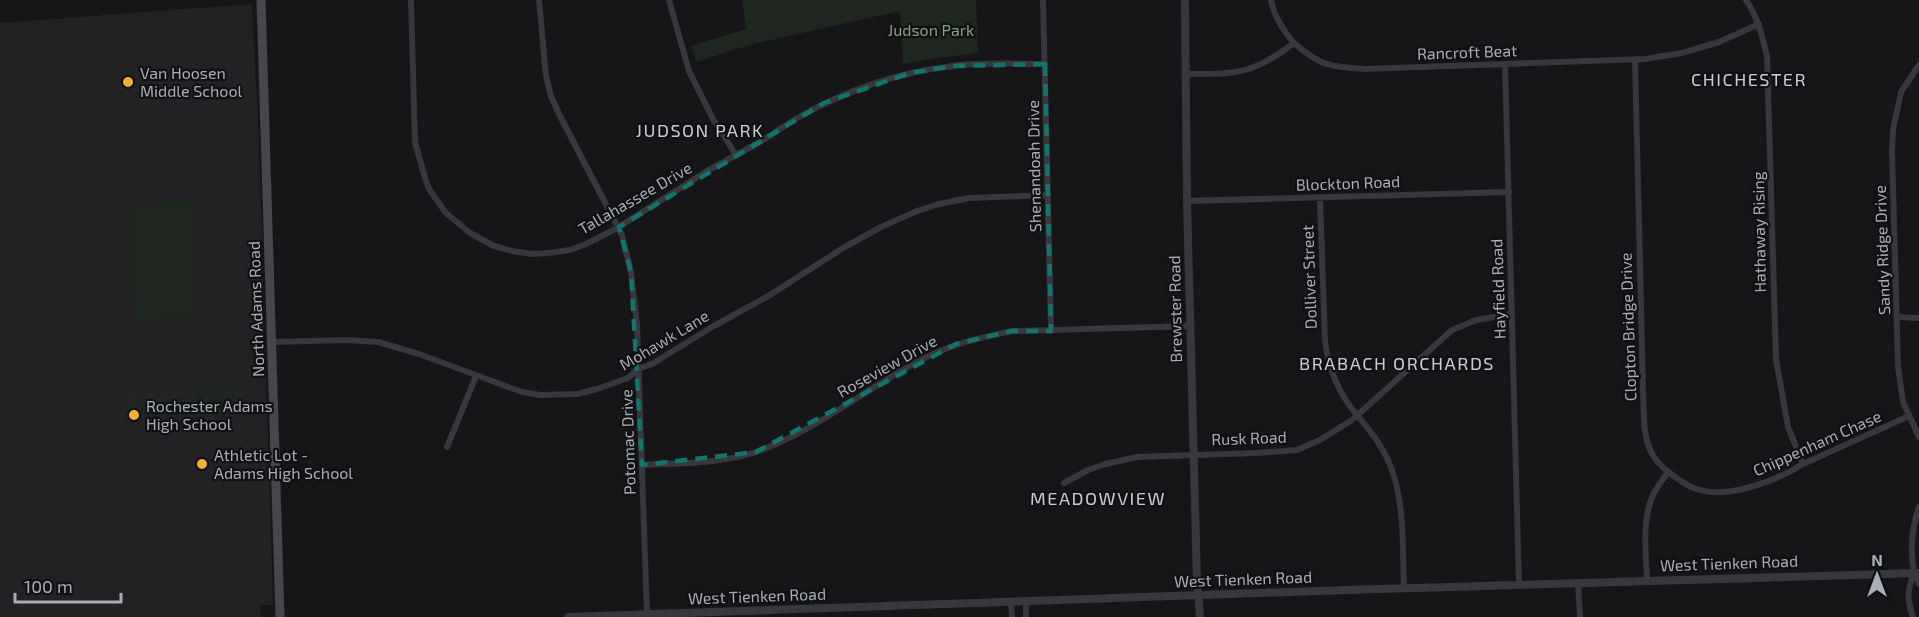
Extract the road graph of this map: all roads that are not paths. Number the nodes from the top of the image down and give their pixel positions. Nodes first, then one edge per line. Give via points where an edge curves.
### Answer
1 (261, 0) edge
2 (411, 0) edge
3 (539, 0) edge
4 (669, 0) edge
5 (1043, 0) edge
6 (1185, 0) edge
7 (1271, 0) edge
8 (1746, 0) edge
9 (1759, 24) junction
10 (1294, 43) junction
11 (1635, 60) junction
12 (1045, 64) junction
13 (1505, 64) junction
14 (1919, 65) edge
15 (1186, 74) junction
16 (735, 155) junction
17 (1509, 192) junction
18 (1048, 195) junction
19 (1320, 197) junction
20 (1187, 201) junction
21 (618, 227) junction
22 (1512, 314) junction
23 (1898, 317) junction
24 (1919, 318) edge
25 (1190, 326) junction
26 (1051, 331) junction
27 (273, 342) junction
28 (638, 369) junction
29 (476, 376) junction
30 (1357, 415) junction
31 (1909, 416) junction
32 (1919, 437) edge
33 (447, 447) dead end
34 (1193, 454) junction
35 (1803, 464) junction
36 (642, 465) junction
37 (1668, 472) junction
38 (1064, 483) dead end
39 (1919, 507) edge
40 (1916, 573) edge
41 (1647, 580) junction
42 (1578, 583) junction
43 (1919, 584) edge
44 (1519, 585) junction
45 (1404, 588) junction
46 (1198, 596) junction
47 (1011, 602) junction
48 (1026, 602) junction
49 (647, 614) junction
50 (691, 615) edge
51 (280, 617) edge
52 (568, 617) edge
53 (1012, 617) edge
54 (1026, 617) edge
55 (1200, 617) edge
56 (1580, 617) edge
57 (1913, 617) edge

1 - 27 main road, North Adams Road
2 - 21 street, Tallahassee Drive via 415,142 429,189 446,213 480,240 531,254 570,250
3 - 21 street, Potomac Drive via 551,96
4 - 16 street via 689,71
5 - 12 street, Shenandoah Drive
6 - 15 street, Brewster Road
7 - 10 street, Rancroft Beat via 1278,21
8 - 9 street, Hathaway Rising
9 - 11 street, Rancroft Beat via 1682,53
9 - 35 street, Hathaway Rising via 1767,56 1776,359 1788,427
10 - 13 street, Rancroft Beat via 1311,58 1340,68
10 - 15 street via 1273,59 1247,70
11 - 13 street, Rancroft Beat
11 - 37 street, Clopton Bridge Drive via 1645,418 1647,441 1654,457
12 - 16 street, Tallahassee Drive via 954,66 910,73 824,103
12 - 18 street, Shenandoah Drive
13 - 17 street, Hayfield Road
14 - 23 street, Sandy Ridge Drive via 1901,92 1893,130
15 - 20 street, Brewster Road
16 - 21 street, Tallahassee Drive
17 - 19 street, Blockton Road
17 - 22 street, Hayfield Road
18 - 26 street, Shenandoah Drive
18 - 28 street, Mohawk Lane via 969,198 917,211 843,248 770,295
19 - 20 street, Blockton Road
19 - 30 street, Dolliver Street via 1327,361
20 - 25 street, Brewster Road
21 - 28 street, Potomac Drive via 634,292
22 - 30 street, Rusk Road via 1476,320 1452,330
22 - 44 street, Hayfield Road
23 - 24 street
23 - 31 street, Sandy Ridge Drive via 1899,368 1903,402
25 - 26 street, Roseview Drive
25 - 34 street, Brewster Road
26 - 36 street, Roseview Drive via 1012,332 956,344 914,363 795,434 756,452
27 - 29 street, Mohawk Lane via 378,342
27 - 51 main road, North Adams Road
28 - 29 street, Mohawk Lane via 609,386 560,395 522,392
28 - 36 street, Potomac Drive
29 - 33 street
30 - 34 street, Rusk Road via 1297,450
30 - 45 street, Dolliver Street via 1379,442 1398,490
31 - 32 street, Sandy Ridge Drive
31 - 35 street, Chippenham Chase
34 - 38 street, Rusk Road via 1121,459
34 - 46 street, Brewster Road
35 - 37 street, Chippenham Chase via 1746,489 1722,492 1694,489
36 - 49 street, Potomac Drive
37 - 41 street via 1648,512
39 - 40 street via 1914,520
40 - 41 street, West Tienken Road
40 - 43 street
40 - 57 street via 1907,588
41 - 42 street, West Tienken Road
42 - 44 street, West Tienken Road
42 - 56 street
44 - 45 street, West Tienken Road
45 - 46 street, West Tienken Road
46 - 48 street, West Tienken Road
46 - 55 street, Brewster Road
47 - 48 street, West Tienken Road
47 - 50 street, West Tienken Road
47 - 53 street
48 - 54 street
49 - 50 street, West Tienken Road
49 - 52 street, West Tienken Road

